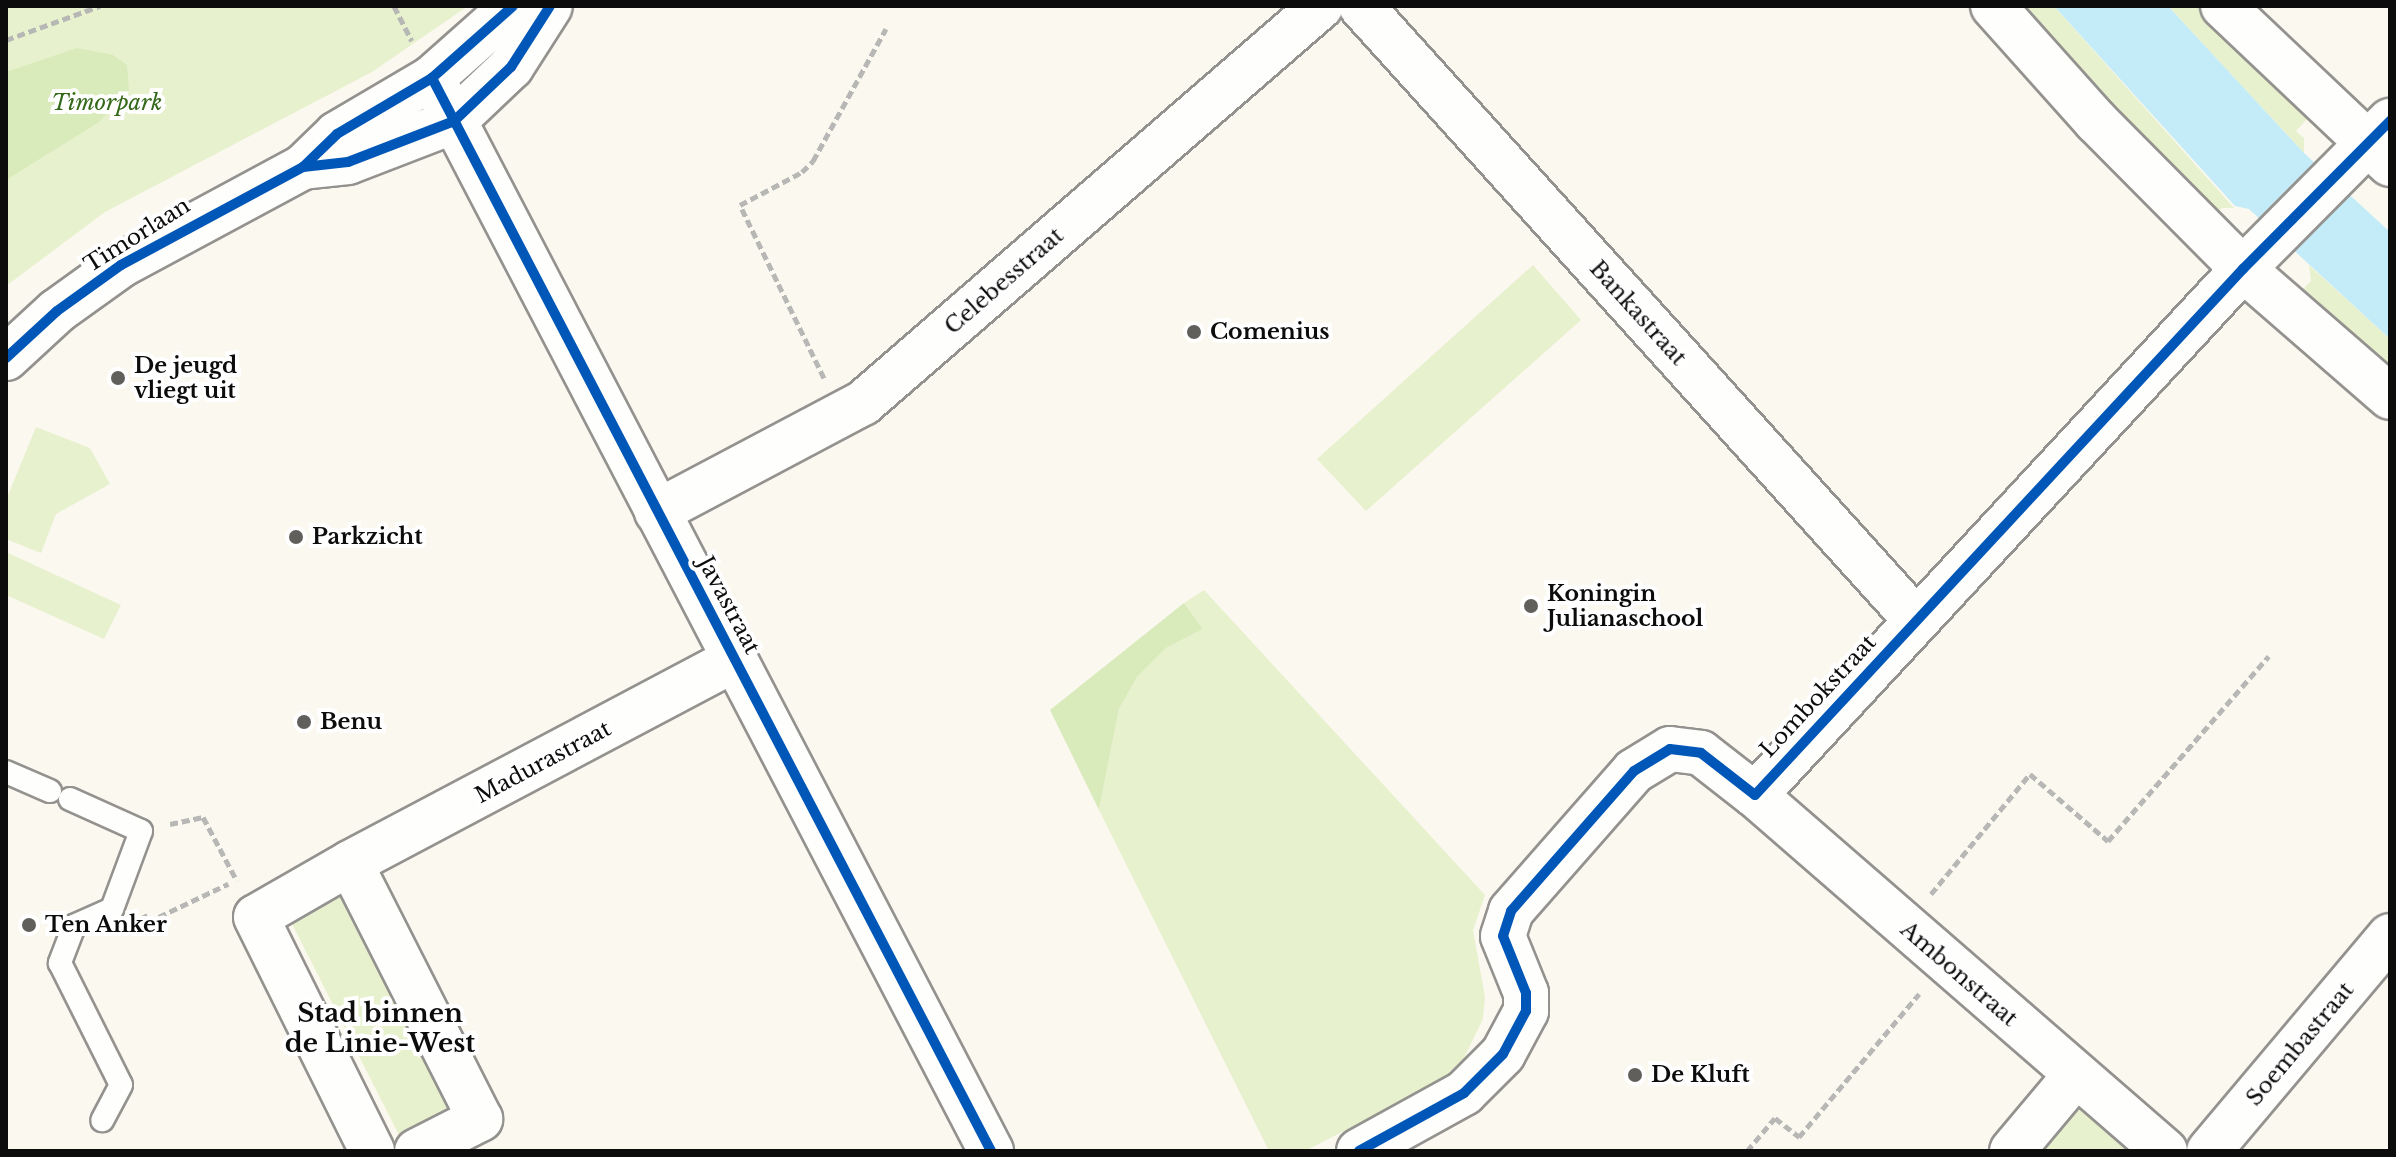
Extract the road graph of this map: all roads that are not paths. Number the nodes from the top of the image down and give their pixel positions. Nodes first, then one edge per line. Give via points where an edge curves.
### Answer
1 (513, 6) edge
2 (550, 6) edge
3 (1321, 6) edge
4 (1361, 6) edge
5 (1993, 6) edge
6 (2223, 6) edge
7 (432, 78) junction
8 (454, 121) junction
9 (2372, 151) edge
10 (303, 167) junction
11 (2252, 260) junction
12 (6, 358) edge
13 (2390, 397) edge
14 (657, 512) junction
15 (1916, 620) junction
16 (735, 659) junction
17 (6, 772) edge
18 (1755, 795) junction
19 (350, 863) junction
20 (2390, 936) edge
21 (2075, 1076) junction
22 (102, 1120) dead end
23 (372, 1151) edge
24 (417, 1151) edge
25 (991, 1151) edge
26 (1359, 1151) edge
27 (2012, 1151) edge
28 (2165, 1151) edge
29 (2209, 1151) edge

1 - 7 street, Timorlaan
2 - 8 street, Timorlaan via 511,67
3 - 14 street, Celebesstraat via 863,403
4 - 15 street, Bankastraat
5 - 11 street via 2096,121
6 - 9 street
7 - 8 street, Javastraat
7 - 10 street, Timorlaan via 337,134
8 - 10 street, Timorlaan via 348,162
8 - 14 street, Javastraat
9 - 11 street, Lombokstraat
10 - 12 street, Timorlaan via 121,265 57,311
11 - 13 street
11 - 15 street, Lombokstraat
14 - 16 street, Javastraat
15 - 18 street, Lombokstraat
16 - 19 street, Madurastraat
16 - 25 street, Javastraat
17 - 22 lane via 141,831 112,909 74,926 60,963 121,1085
18 - 21 street, Ambonstraat
18 - 26 street via 1701,753 1670,749 1634,771 1511,911 1503,936 1526,993 1526,1011 1503,1054 1464,1093
19 - 23 street, Madurastraat via 246,898
19 - 24 street via 480,1119
20 - 29 street, Soembastraat
21 - 27 street
21 - 28 street, Ambonstraat

